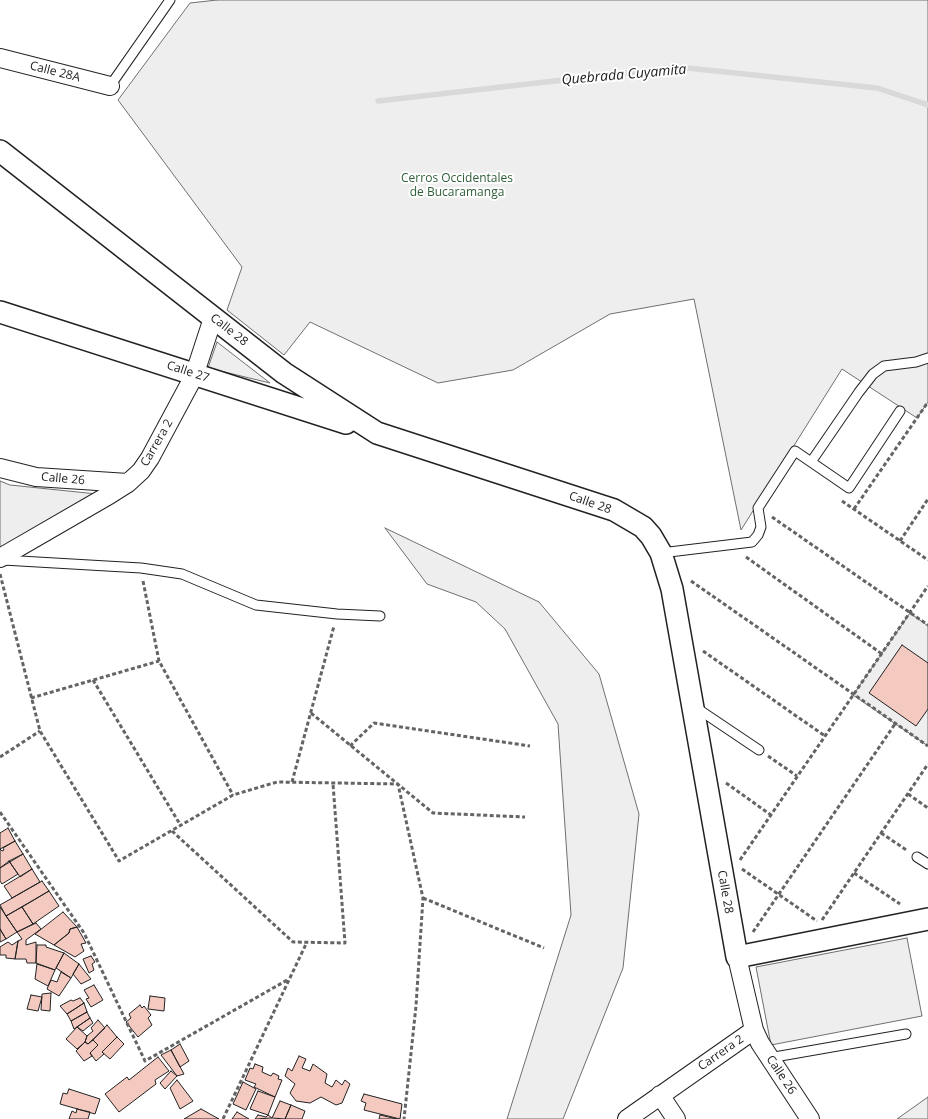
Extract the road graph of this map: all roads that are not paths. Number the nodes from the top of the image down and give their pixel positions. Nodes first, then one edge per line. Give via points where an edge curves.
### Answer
1 (170, 0) edge
2 (0, 58) edge
3 (110, 86) joint
4 (0, 151) edge
5 (0, 312) edge
6 (213, 318) junction
7 (928, 358) edge
8 (195, 374) junction
9 (900, 411) dead end
10 (377, 433) junction
11 (811, 462) junction
12 (0, 468) edge
13 (128, 483) junction
14 (662, 558) junction
15 (0, 559) edge
16 (380, 616) dead end
17 (692, 705) junction
18 (760, 750) road end
19 (917, 857) road end
20 (928, 864) edge
21 (926, 920) edge
22 (737, 956) junction
23 (754, 1030) junction
24 (906, 1034) dead end
25 (769, 1058) junction
26 (660, 1095) junction
27 (627, 1119) edge
28 (676, 1119) edge
29 (810, 1119) edge

1 - 3 lane
2 - 3 street, Calle 28A
4 - 6 street, Calle 28
5 - 8 street, Calle 27
6 - 8 street, Carrera 2
6 - 10 street, Calle 28 via 284,373
7 - 11 lane via 884,366 873,374
8 - 10 street, Calle 27
8 - 13 street, Carrera 2 via 150,458
9 - 11 lane via 850,488
10 - 14 street, Calle 28 via 614,510 643,528
11 - 14 lane via 795,451 758,508 761,527 752,542
12 - 13 street, Calle 26 via 36,477
13 - 15 street, Carrera 2
14 - 17 street, Calle 28 via 672,589
15 - 16 lane via 141,568 182,574 256,605
17 - 18 lane
17 - 22 street, Calle 28
19 - 20 lane
21 - 22 street
22 - 23 street, Carrera 2
23 - 25 street, Calle 26
23 - 26 street, Carrera 2
24 - 25 lane
25 - 29 street, Calle 26
26 - 27 street, Carrera 2
26 - 28 street

